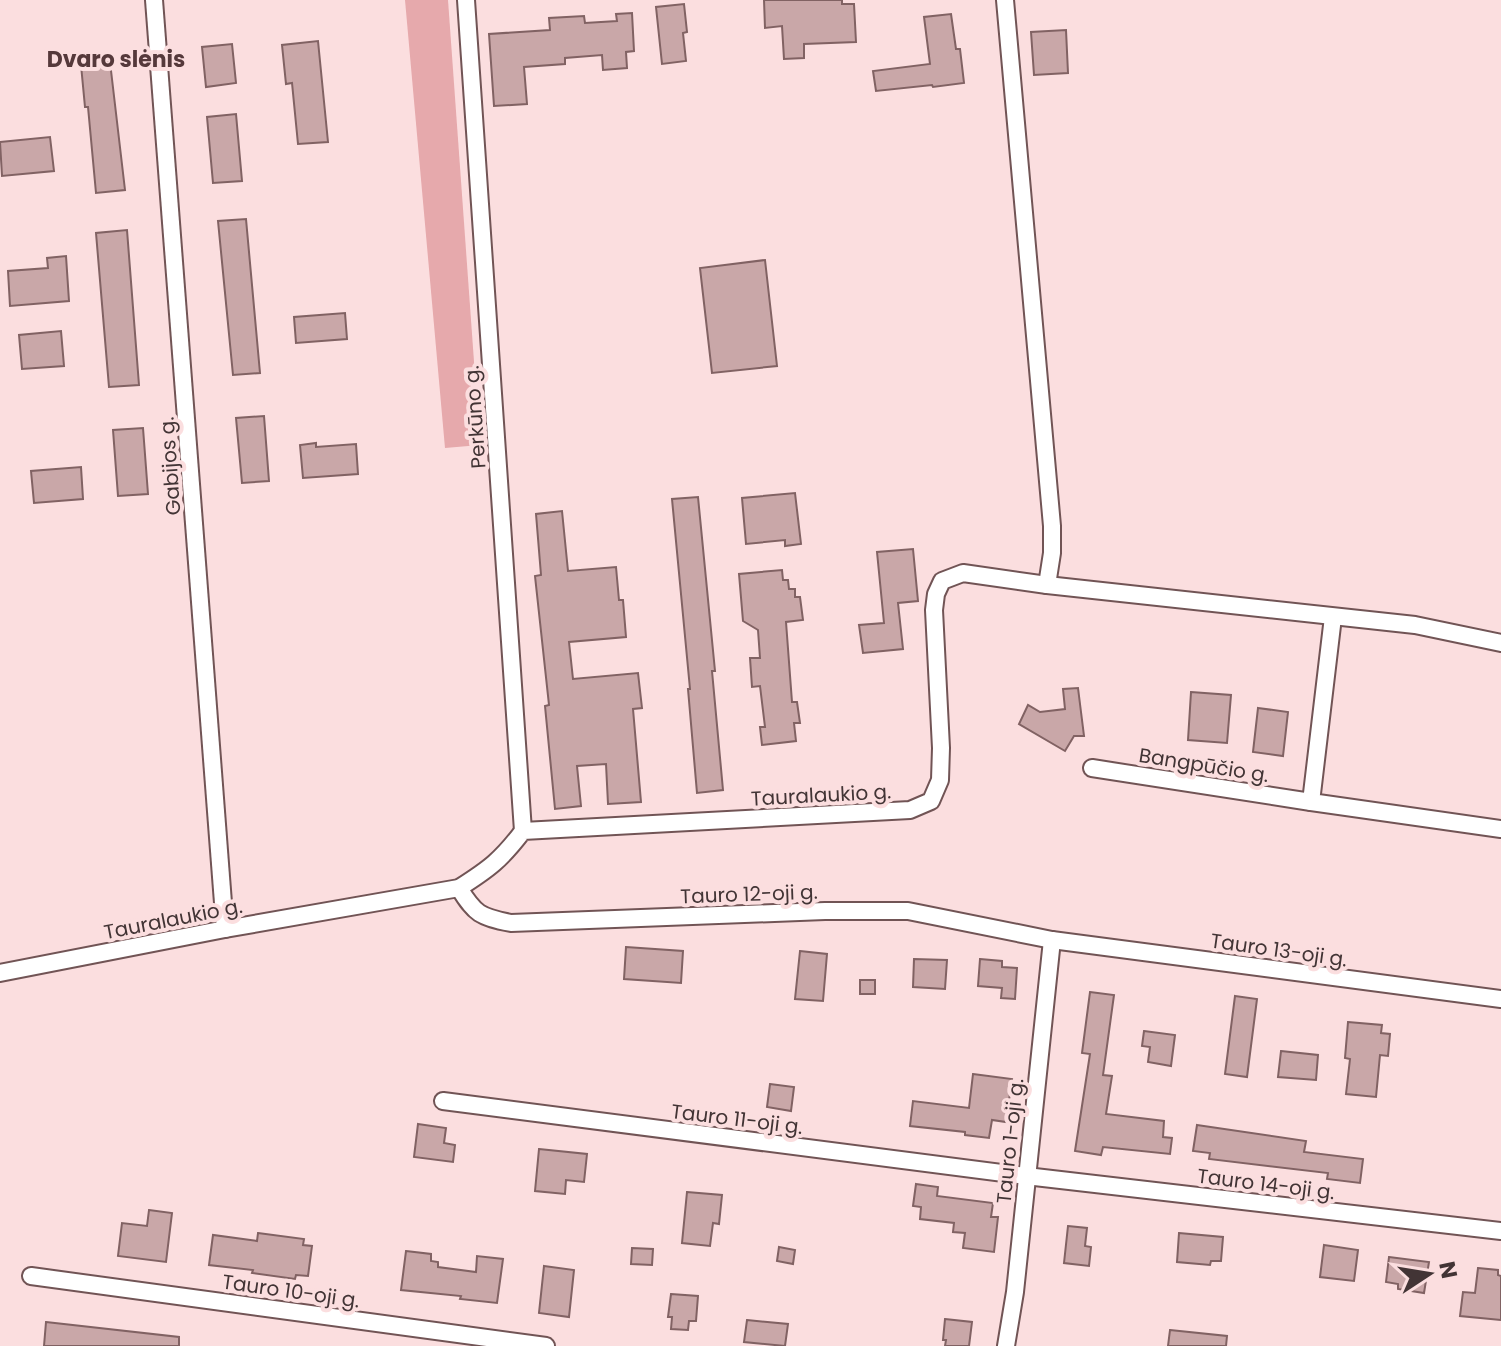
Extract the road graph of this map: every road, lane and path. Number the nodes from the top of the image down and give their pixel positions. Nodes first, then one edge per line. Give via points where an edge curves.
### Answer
1 (154, 0) edge
2 (466, 0) edge
3 (1005, 0) edge
4 (1047, 585) junction
5 (1333, 617) junction
6 (1501, 643) edge
7 (1092, 768) dead end
8 (1311, 802) junction
9 (1501, 829) edge
10 (523, 831) junction
11 (459, 888) junction
12 (225, 929) junction
13 (1052, 940) junction
14 (0, 973) edge
15 (1501, 999) edge
16 (443, 1101) dead end
17 (1026, 1176) junction
18 (1501, 1231) edge
19 (31, 1276) dead end
20 (546, 1346) edge
21 (1006, 1346) edge

1 - 12 street, Gabijos g.
2 - 10 street, Perkūno g.
3 - 4 street via 1052,526
4 - 5 street, Tauralaukio g.
4 - 10 street, Tauralaukio g. via 963,573 942,581 934,610 940,780 931,801 921,806
5 - 6 street, Tauralaukio g. via 1415,625
5 - 8 street
7 - 8 street, Bangpūčio g.
8 - 9 street, Bangpūčio g.
10 - 11 street, Tauralaukio g. via 504,856
11 - 12 street, Tauralaukio g.
11 - 13 street, Tauro 12-oji g. via 472,909 511,923 908,911
12 - 14 street, Tauralaukio g.
13 - 15 street, Tauro 13-oji g.
13 - 17 street, Tauro 1-oji g.
16 - 17 street, Tauro 11-oji g.
17 - 18 street, Tauro 14-oji g.
17 - 21 street, Tauro 1-oji g.
19 - 20 street, Tauro 10-oji g.

